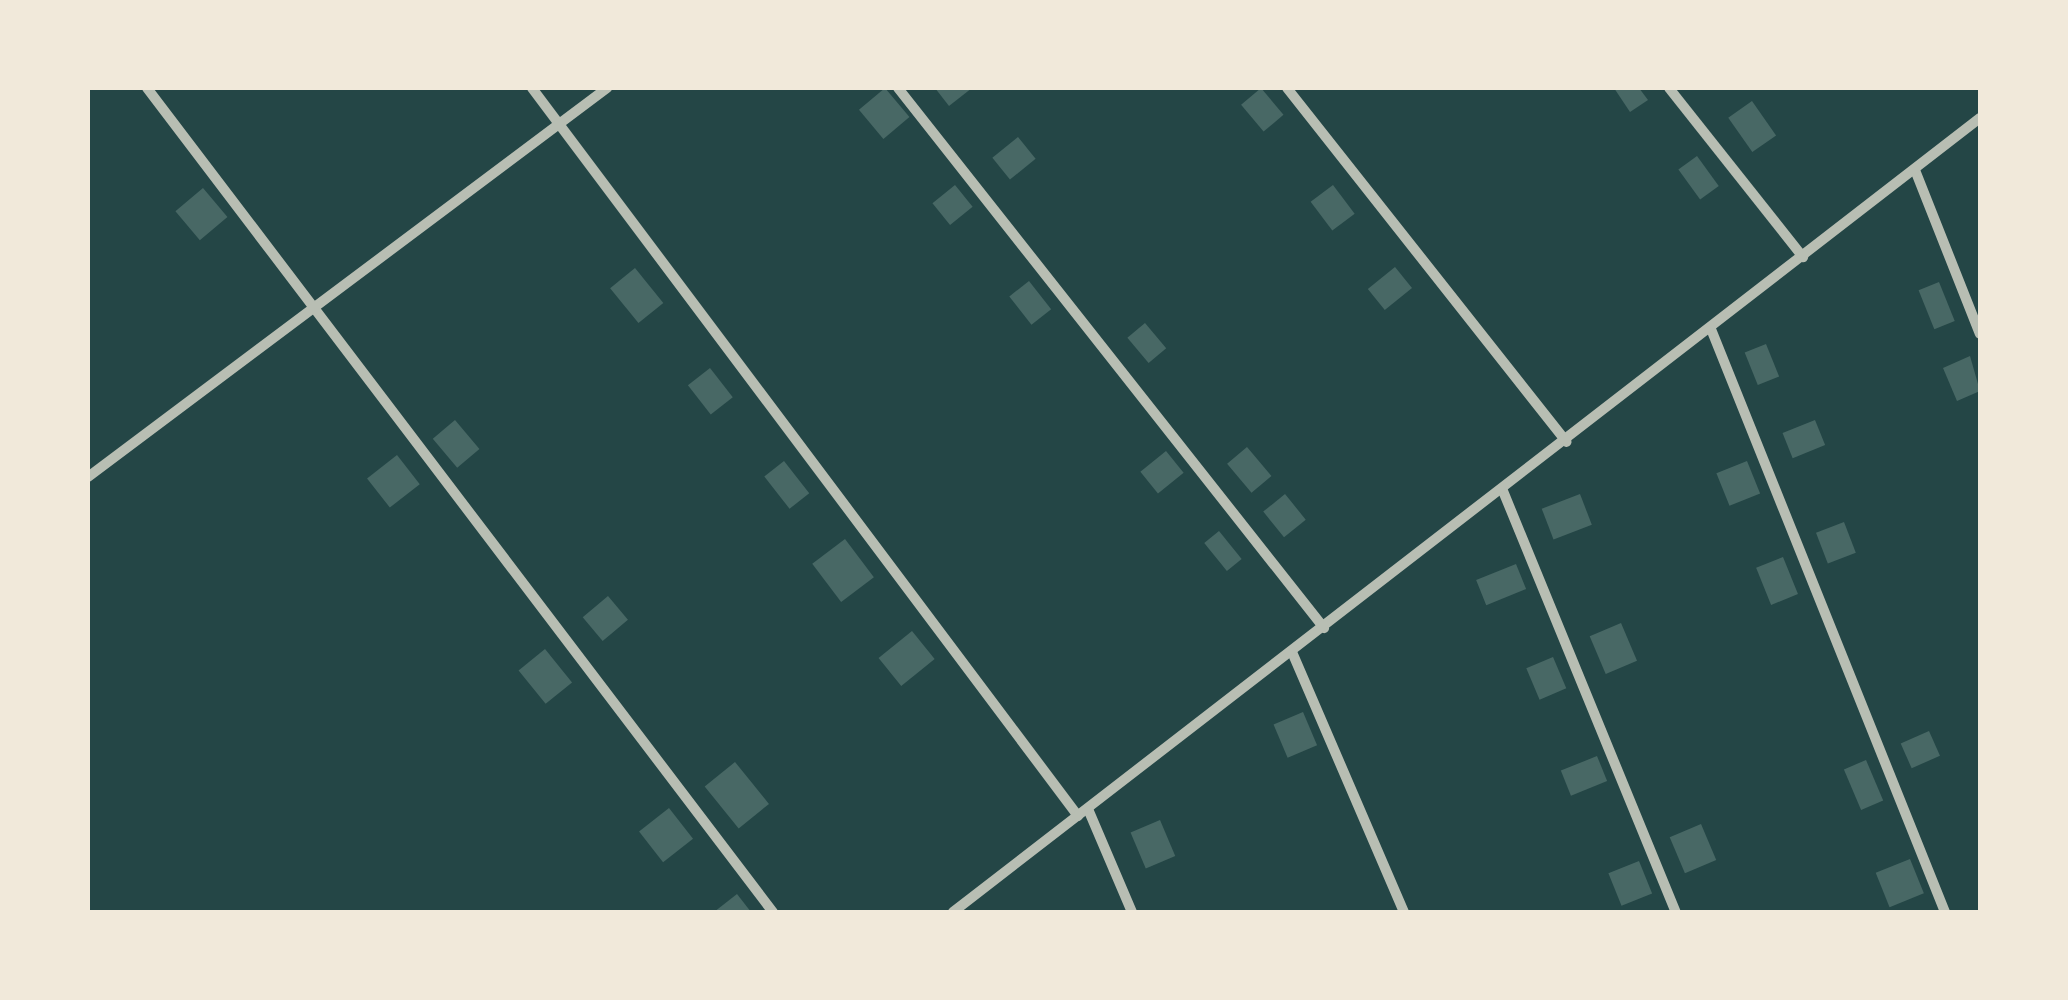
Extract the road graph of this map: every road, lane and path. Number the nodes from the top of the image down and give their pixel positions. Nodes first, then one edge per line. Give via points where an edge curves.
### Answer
1 (147, 88) edge
2 (532, 88) edge
3 (607, 88) edge
4 (898, 88) edge
5 (1286, 88) edge
6 (1669, 88) edge
7 (1980, 118) edge
8 (561, 124) junction
9 (1914, 170) junction
10 (1803, 257) junction
11 (318, 307) junction
12 (1711, 329) junction
13 (1980, 334) edge
14 (1567, 442) junction
15 (88, 476) edge
16 (1503, 491) junction
17 (1324, 628) junction
18 (1292, 652) junction
19 (1088, 809) junction
20 (1078, 816) junction
21 (774, 912) edge
22 (952, 912) edge
23 (1132, 912) edge
24 (1404, 912) edge
25 (1676, 912) edge
26 (1946, 912) edge

1 - 11 street
2 - 8 street
3 - 8 street
4 - 17 street
5 - 14 street
6 - 10 street
7 - 9 street
8 - 11 street
8 - 20 street
9 - 10 street
9 - 13 street
10 - 12 street
11 - 15 street
11 - 21 street
12 - 14 street
12 - 26 street
14 - 16 street
16 - 17 street
16 - 25 street
17 - 18 street
18 - 19 street
18 - 24 street
19 - 20 street
19 - 23 street
20 - 22 street

